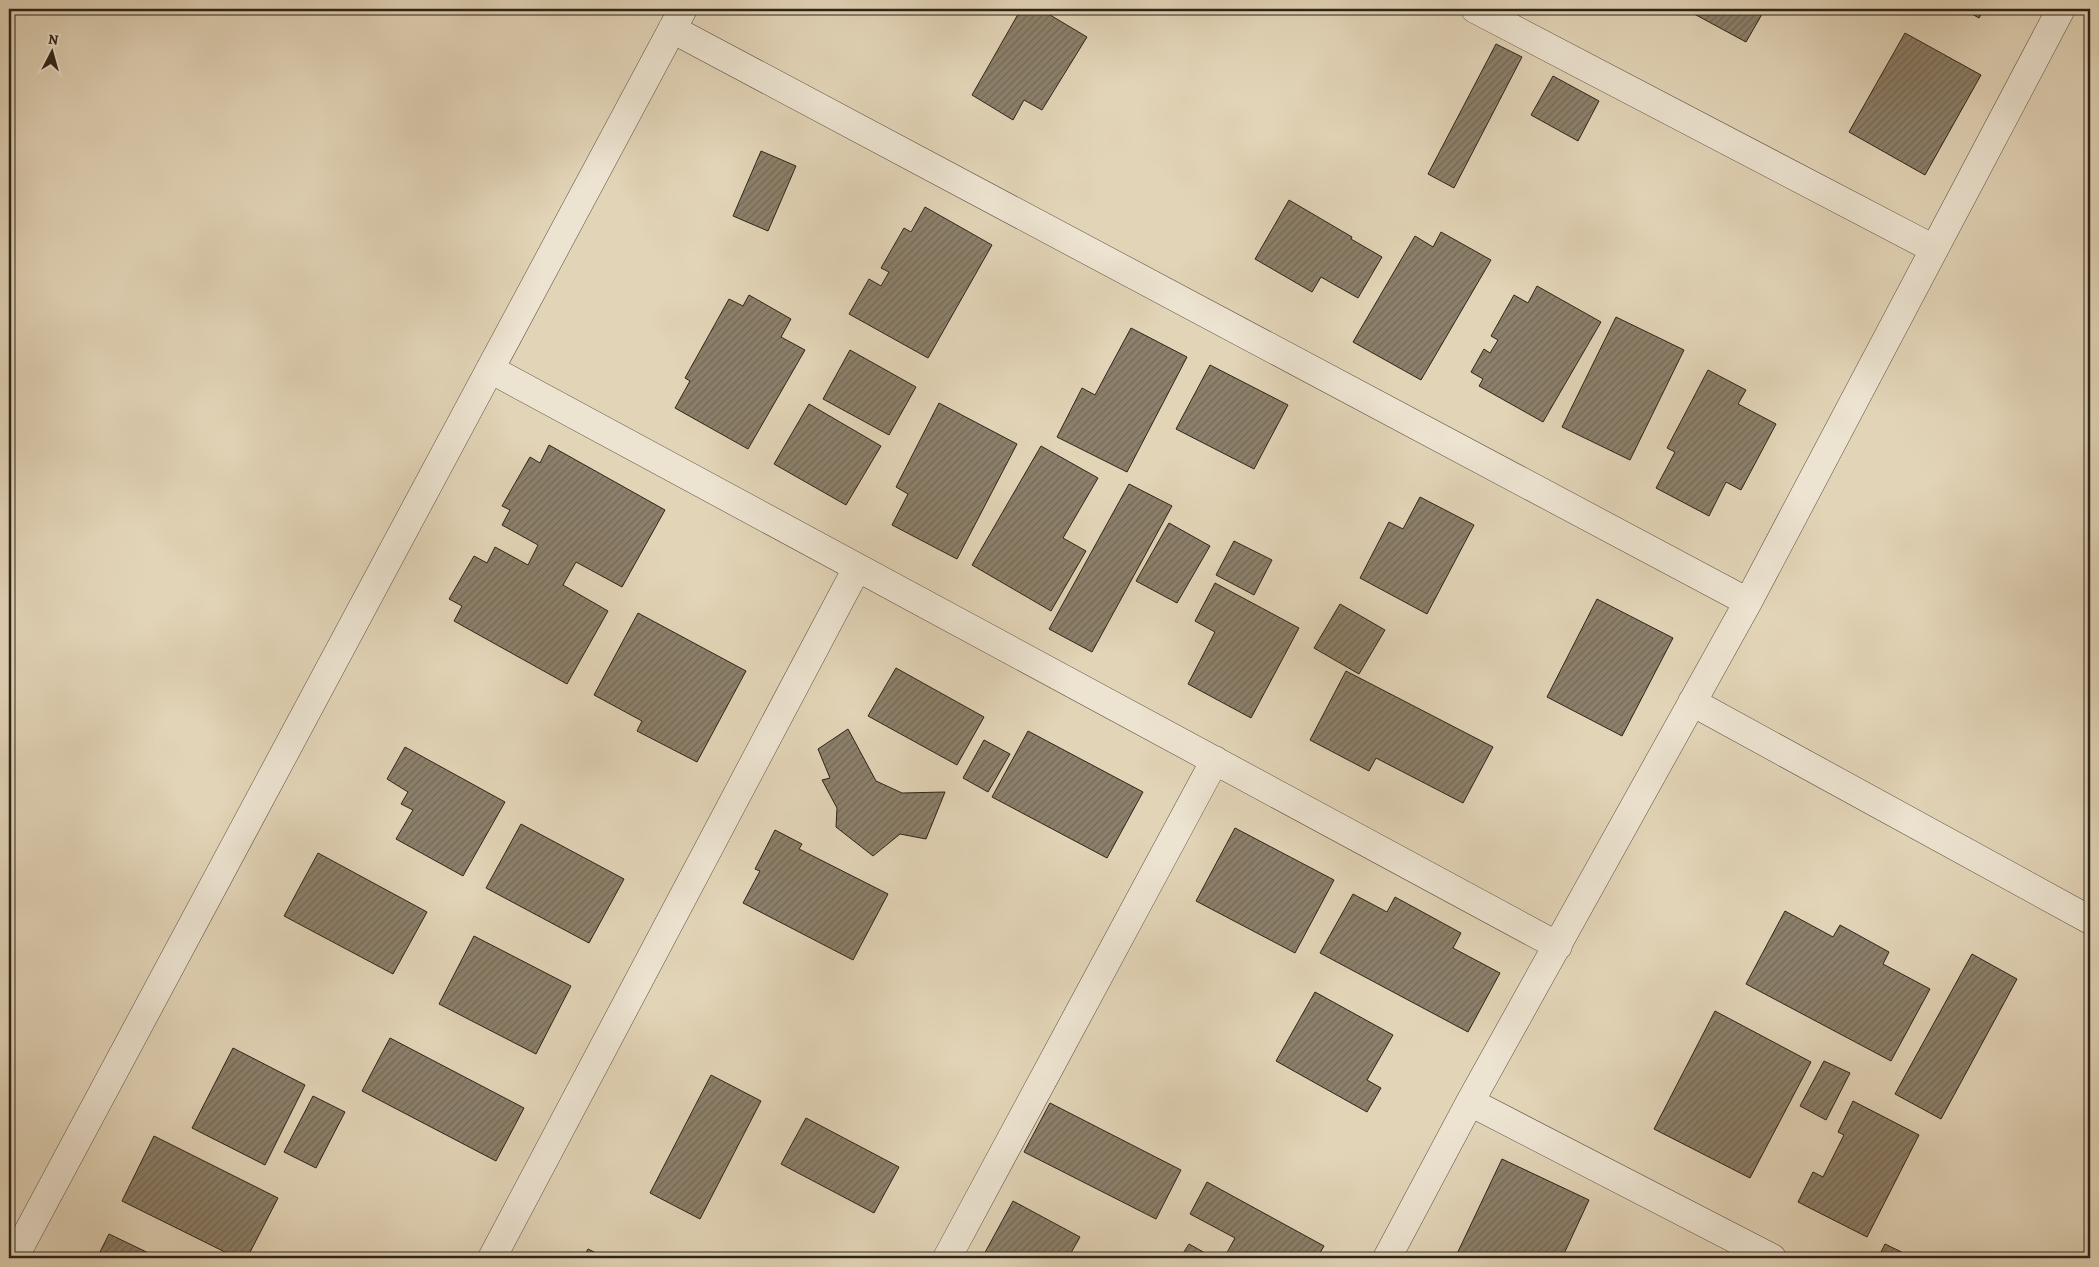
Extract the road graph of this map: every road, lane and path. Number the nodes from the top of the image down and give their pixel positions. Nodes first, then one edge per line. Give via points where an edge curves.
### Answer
1 (1475, 9) edge
2 (2061, 9) edge
3 (677, 19) edge
4 (1934, 249) junction
5 (490, 369) junction
6 (857, 568) junction
7 (1748, 602) junction
8 (1692, 702) junction
9 (1215, 760) junction
10 (2090, 920) edge
11 (1558, 946) junction
12 (1470, 1102) junction
13 (14, 1258) edge
14 (492, 1258) edge
15 (947, 1258) edge
16 (1387, 1258) edge
17 (1772, 1258) edge

1 - 4 street
2 - 4 street
3 - 5 street
3 - 7 street
4 - 7 street
5 - 6 street
5 - 13 street
6 - 9 street
6 - 14 street
7 - 8 street
8 - 10 street
8 - 11 street
9 - 11 street
9 - 15 street
11 - 12 street
12 - 16 street
12 - 17 street

